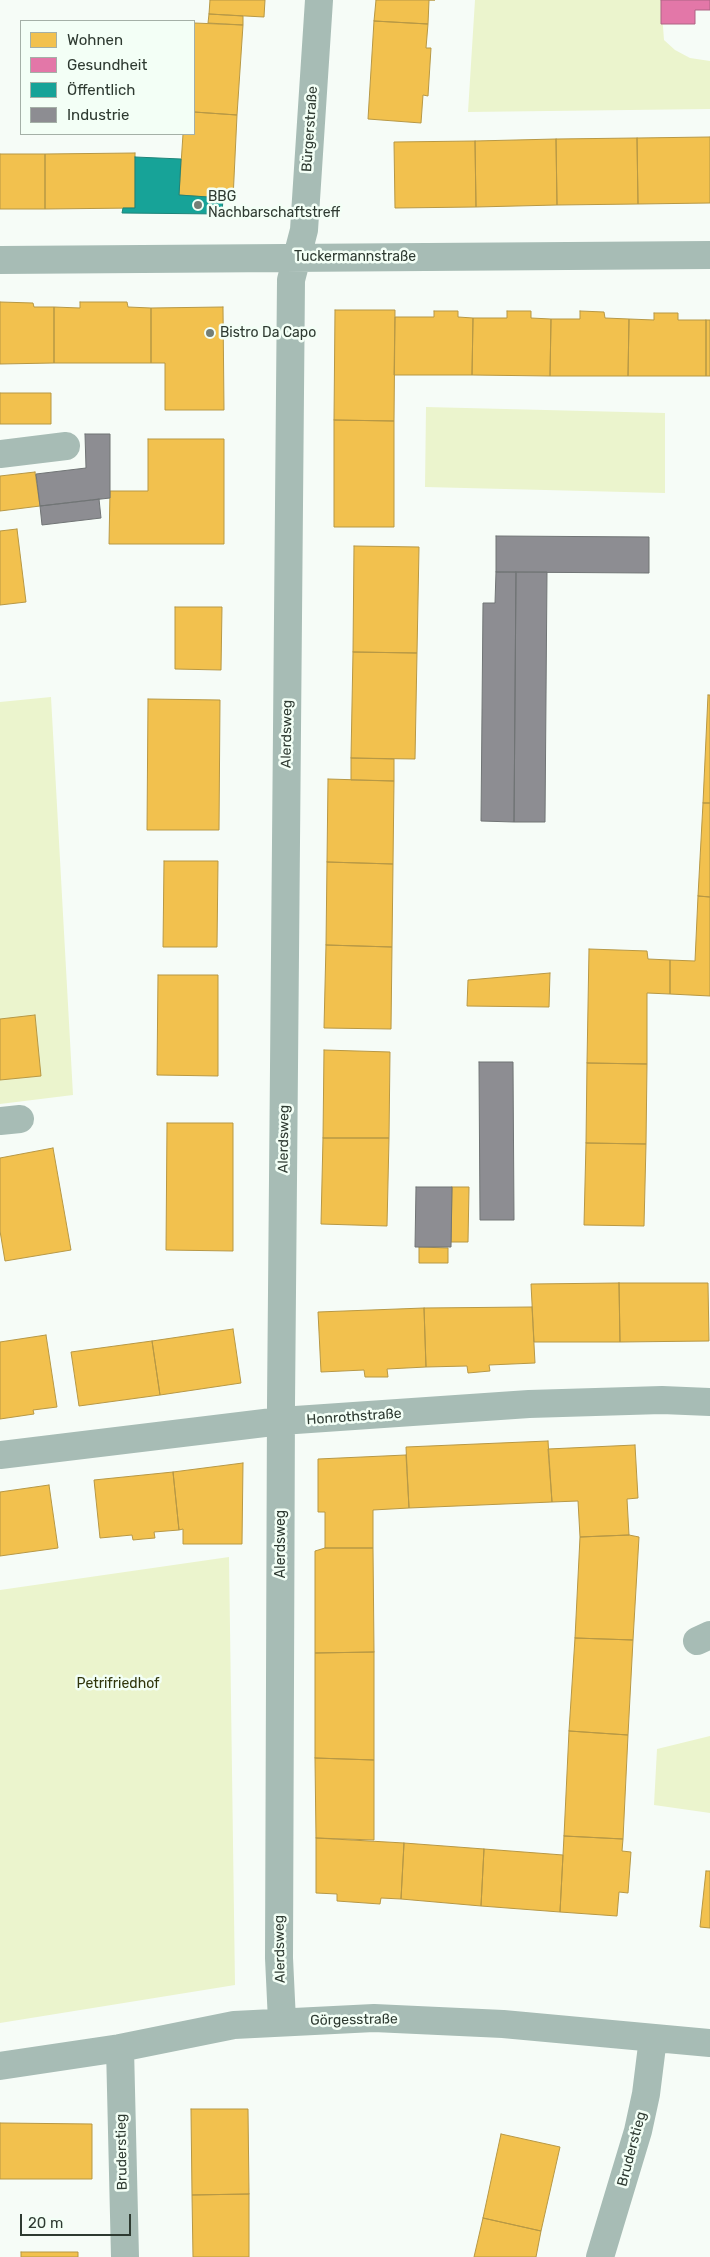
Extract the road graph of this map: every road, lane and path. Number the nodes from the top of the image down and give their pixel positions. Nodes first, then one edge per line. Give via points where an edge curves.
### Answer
1 (318, 0) edge
2 (710, 255) edge
3 (296, 258) junction
4 (0, 260) edge
5 (66, 446) dead end
6 (0, 454) edge
7 (710, 1402) edge
8 (281, 1422) junction
9 (0, 1455) edge
10 (282, 2022) junction
11 (652, 2038) junction
12 (710, 2043) edge
13 (120, 2048) junction
14 (0, 2066) edge
15 (125, 2257) edge
16 (600, 2257) edge

1 - 3 street, Bürgerstraße via 304,230
2 - 3 street, Tuckermannstraße
3 - 4 street, Tuckermannstraße
3 - 8 street, Alerdsweg via 291,280
5 - 6 street
7 - 8 street, Honrothstraße via 662,1400 530,1404
8 - 9 street, Honrothstraße
8 - 10 street, Alerdsweg via 279,1958
10 - 11 street, Görgesstraße via 374,2018 503,2024
10 - 13 street, Görgesstraße via 234,2025
11 - 12 street, Görgesstraße
11 - 16 street, Bruderstieg via 638,2131
13 - 14 street, Görgesstraße
13 - 15 street, Bruderstieg

